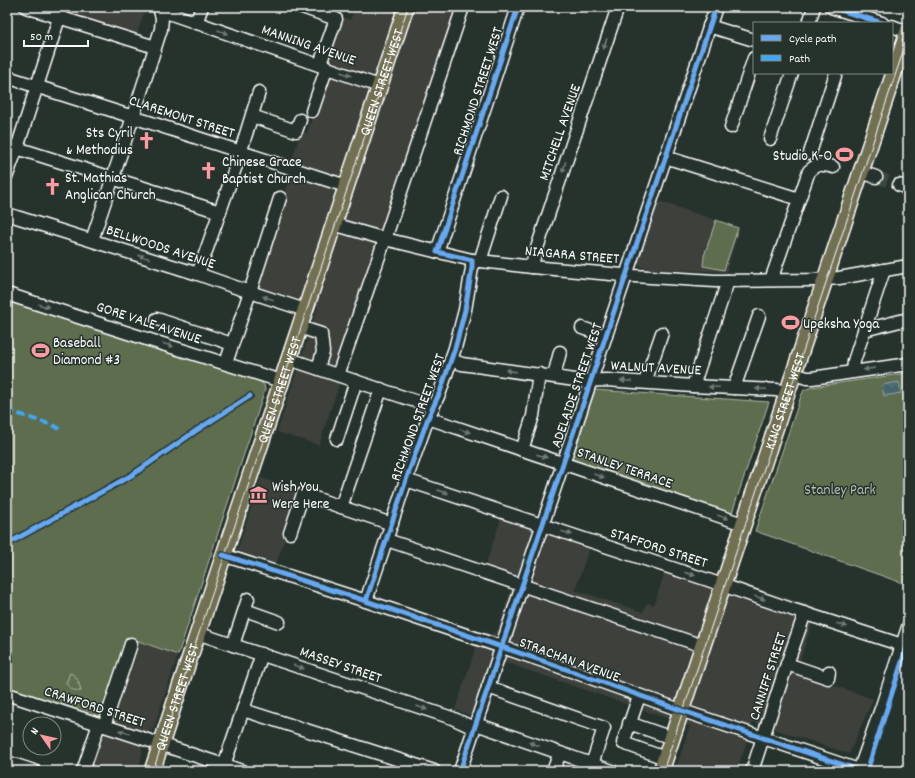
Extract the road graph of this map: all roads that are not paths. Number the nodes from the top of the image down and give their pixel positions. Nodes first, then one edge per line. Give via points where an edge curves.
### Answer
1 (26, 7) edge
2 (202, 7) edge
3 (302, 7) edge
4 (406, 7) edge
5 (463, 7) edge
6 (518, 7) edge
7 (618, 7) edge
8 (716, 7) edge
9 (814, 7) edge
10 (831, 7) edge
11 (159, 9) edge
12 (59, 18) junction
13 (854, 19) edge
14 (808, 22) edge
15 (875, 22) edge
16 (196, 23) junction
17 (709, 26) junction
18 (893, 26) edge
19 (908, 31) edge
20 (753, 40) edge
21 (155, 47) junction
22 (753, 61) edge
23 (324, 66) junction
24 (792, 74) edge
25 (836, 74) edge
26 (7, 77) edge
27 (380, 86) junction
28 (37, 87) junction
29 (259, 92) dead end
30 (312, 111) dead end
31 (252, 116) junction
32 (134, 117) junction
33 (300, 120) dead end
34 (731, 127) dead end
35 (770, 139) dead end
36 (12, 146) edge
37 (240, 152) junction
38 (810, 153) dead end
39 (666, 157) junction
40 (833, 167) dead end
41 (861, 172) junction
42 (7, 175) edge
43 (876, 177) tunnel mouth
44 (113, 178) junction
45 (346, 186) junction
46 (501, 196) dead end
47 (280, 198) dead end
48 (799, 199) junction
49 (220, 212) junction
50 (7, 214) edge
51 (333, 224) junction
52 (385, 239) junction
53 (92, 240) junction
54 (437, 252) junction
55 (476, 260) junction
56 (908, 266) edge
57 (532, 267) junction
58 (884, 270) junction
59 (198, 274) junction
60 (626, 275) junction
61 (825, 279) junction
62 (771, 280) junction
63 (728, 281) junction
64 (250, 292) junction
65 (7, 294) edge
66 (305, 310) junction
67 (759, 316) dead end
68 (157, 319) dead end
69 (908, 319) edge
70 (299, 327) junction
71 (582, 328) dead end
72 (864, 330) junction
73 (662, 333) dead end
74 (606, 336) junction
75 (232, 344) junction
76 (560, 352) dead end
77 (288, 359) junction
78 (451, 360) junction
79 (226, 363) junction
80 (908, 364) edge
81 (318, 368) junction
82 (853, 371) junction
83 (539, 374) junction
84 (794, 374) junction
85 (338, 375) junction
86 (554, 376) junction
87 (591, 380) junction
88 (281, 381) junction
89 (356, 381) junction
90 (644, 382) junction
91 (693, 386) junction
92 (734, 388) junction
93 (381, 389) junction
94 (787, 392) junction
95 (431, 413) junction
96 (337, 439) dead end
97 (522, 450) junction
98 (563, 463) junction
99 (406, 480) junction
100 (341, 507) junction
101 (392, 524) junction
102 (744, 524) junction
103 (542, 525) junction
104 (290, 533) dead end
105 (387, 540) junction
106 (224, 555) junction
107 (522, 585) junction
108 (723, 585) junction
109 (366, 602) junction
110 (805, 614) junction
111 (279, 622) dead end
112 (908, 627) edge
113 (197, 633) junction
114 (131, 644) dead end
115 (233, 645) junction
116 (902, 645) junction
117 (703, 646) junction
118 (501, 647) junction
119 (262, 654) junction
120 (787, 664) junction
121 (829, 672) dead end
122 (488, 687) junction
123 (7, 694) edge
124 (639, 696) junction
125 (243, 710) junction
126 (681, 711) junction
127 (630, 723) junction
128 (102, 725) junction
129 (475, 726) junction
130 (672, 738) junction
131 (763, 738) junction
132 (161, 744) junction
133 (560, 753) junction
134 (7, 762) edge
135 (663, 764) edge
136 (595, 767) edge
137 (223, 768) edge
138 (34, 771) edge
139 (83, 771) edge
140 (152, 771) edge
141 (242, 771) edge
142 (434, 771) edge
143 (460, 771) edge
144 (554, 771) edge
145 (612, 771) edge
146 (752, 771) edge
147 (860, 771) edge

1 - 12 street
2 - 16 street
3 - 23 street via 336,19
4 - 27 main road, QUEEN STREET WEST
5 - 52 street
6 - 54 street, RICHMOND STREET WEST
7 -> 57 street, MITCHELL AVENUE
8 - 17 street, ADELAIDE STREET WEST
9 - 14 street
10 - 13 street
11 - 16 street, MANNING AVENUE
11 - 21 street via 162,18 161,29
12 - 21 street
12 - 28 street
13 - 15 street
16 -> 23 street, MANNING AVENUE
17 - 20 street
17 - 39 street, ADELAIDE STREET WEST
18 - 19 street
19 - 41 main road, KING STREET WEST
21 - 32 street
22 - 34 street
23 -> 27 street, MANNING AVENUE
23 - 30 street
24 - 35 street
25 - 38 street
26 - 28 street, CLAREMONT STREET
27 - 45 main road, QUEEN STREET WEST
28 - 32 street, CLAREMONT STREET
28 - 36 street
29 - 31 street
31 - 33 street via 296,131
31 - 37 street
32 - 37 street, CLAREMONT STREET
32 - 44 street
36 - 42 street
36 - 44 street
37 - 45 street, CLAREMONT STREET
37 - 49 street
39 - 48 street
39 - 60 street, ADELAIDE STREET WEST
40 - 48 street via 823,164 814,166 809,171
41 - 43 street
41 - 61 main road, KING STREET WEST
44 - 49 street
44 - 53 street
45 - 51 main road, QUEEN STREET WEST
46 - 55 street, RICHMOND STREET WEST
47 - 64 street
48 - 62 street
49 - 59 street
50 - 53 street, BELLWOODS AVENUE
51 - 52 street, NIAGARA STREET
51 - 66 main road, QUEEN STREET WEST
52 - 54 street, NIAGARA STREET
52 - 85 street
59 -> 53 street, BELLWOODS AVENUE
54 - 55 street, NIAGARA STREET
55 - 57 street, NIAGARA STREET
55 - 78 street, RICHMOND STREET WEST
56 - 58 street, NIAGARA STREET
57 - 60 street, NIAGARA STREET
58 - 61 street, NIAGARA STREET
58 - 72 street
59 - 64 street, BELLWOODS AVENUE
60 - 63 street, NIAGARA STREET
60 - 74 street, ADELAIDE STREET WEST
61 - 62 street, NIAGARA STREET
61 - 84 main road, KING STREET WEST
62 - 63 street, NIAGARA STREET
63 - 91 street
66 -> 64 street, BELLWOODS AVENUE
64 - 75 street
65 -> 79 street, GORE VALE AVENUE
66 - 70 main road, QUEEN STREET WEST
67 - 92 street
68 - 75 street
69 - 72 street
70 - 77 main road, QUEEN STREET WEST
70 - 81 street via 321,334 323,352
71 - 74 street
72 - 82 street
73 - 90 street
74 - 87 street, ADELAIDE STREET WEST
75 - 79 street
76 - 86 street
77 - 81 street
77 - 88 main road, QUEEN STREET WEST
83 -> 78 street, WALNUT AVENUE via 462,364
78 - 95 street, RICHMOND STREET WEST
79 - 88 street, GORE VALE AVENUE
80 -> 82 street
81 - 85 street
82 - 84 street via 807,378
83 - 86 street, WALNUT AVENUE
83 - 97 street via 533,416
84 - 94 main road, KING STREET WEST
85 - 89 street
86 - 87 street, WALNUT AVENUE
90 -> 87 street, WALNUT AVENUE
87 - 98 street, ADELAIDE STREET WEST
88 - 106 main road, QUEEN STREET WEST
89 - 93 street
89 - 96 street
90 - 91 street, WALNUT AVENUE
92 -> 91 street, WALNUT AVENUE
94 -> 92 street, WALNUT AVENUE
93 - 95 street
93 - 100 street
94 - 102 main road, KING STREET WEST
95 -> 97 street, STANLEY TERRACE
95 - 99 street, RICHMOND STREET WEST
97 -> 98 street, STANLEY TERRACE
98 -> 102 street, STANLEY TERRACE
98 - 103 street, ADELAIDE STREET WEST
99 - 101 street, RICHMOND STREET WEST
99 -> 103 street, STAFFORD STREET
100 - 101 street
100 - 104 street via 303,494
101 - 105 street, RICHMOND STREET WEST
102 - 108 main road, KING STREET WEST
103 - 107 street, ADELAIDE STREET WEST
103 -> 108 street, STAFFORD STREET
105 - 107 street
105 - 109 street, RICHMOND STREET WEST
106 - 109 street, STRACHAN AVENUE
106 - 113 main road, QUEEN STREET WEST
107 - 117 street
107 - 118 street, ADELAIDE STREET WEST
108 -> 110 street, STAFFORD STREET
108 - 117 main road, KING STREET WEST
109 - 118 street, STRACHAN AVENUE
110 -> 116 street, STAFFORD STREET
110 - 120 street, CANNIFF STREET
111 - 115 street via 247,605
112 - 116 street
113 - 115 street, MASSEY STREET
113 - 132 main road, QUEEN STREET WEST
114 - 128 street
115 - 119 street, MASSEY STREET
116 - 147 street
117 - 126 main road, KING STREET WEST
118 - 122 street, ADELAIDE STREET WEST
118 - 124 street, STRACHAN AVENUE
119 - 125 street
119 -> 129 street, MASSEY STREET
120 - 121 street via 828,678
120 - 131 street, CANNIFF STREET
122 - 129 street, ADELAIDE STREET WEST
122 - 136 street via 604,728
123 - 128 street, CRAWFORD STREET
124 - 126 street, STRACHAN AVENUE
124 - 127 street
125 - 137 street
125 - 142 street
126 - 130 main road, KING STREET WEST
126 - 131 street, STRACHAN AVENUE
127 - 130 street
127 - 135 street via 623,743
132 -> 128 street, CRAWFORD STREET
128 - 139 street
133 -> 129 street, MASSEY STREET
129 - 143 street, ADELAIDE STREET WEST
130 - 135 main road, KING STREET WEST
131 - 146 street, CANNIFF STREET
131 - 147 street, STRACHAN AVENUE
132 - 137 street, CRAWFORD STREET
132 - 140 main road, QUEEN STREET WEST
133 - 136 street, MASSEY STREET
133 - 144 street
134 - 138 street
136 - 145 street, MASSEY STREET
137 - 141 street, CRAWFORD STREET

